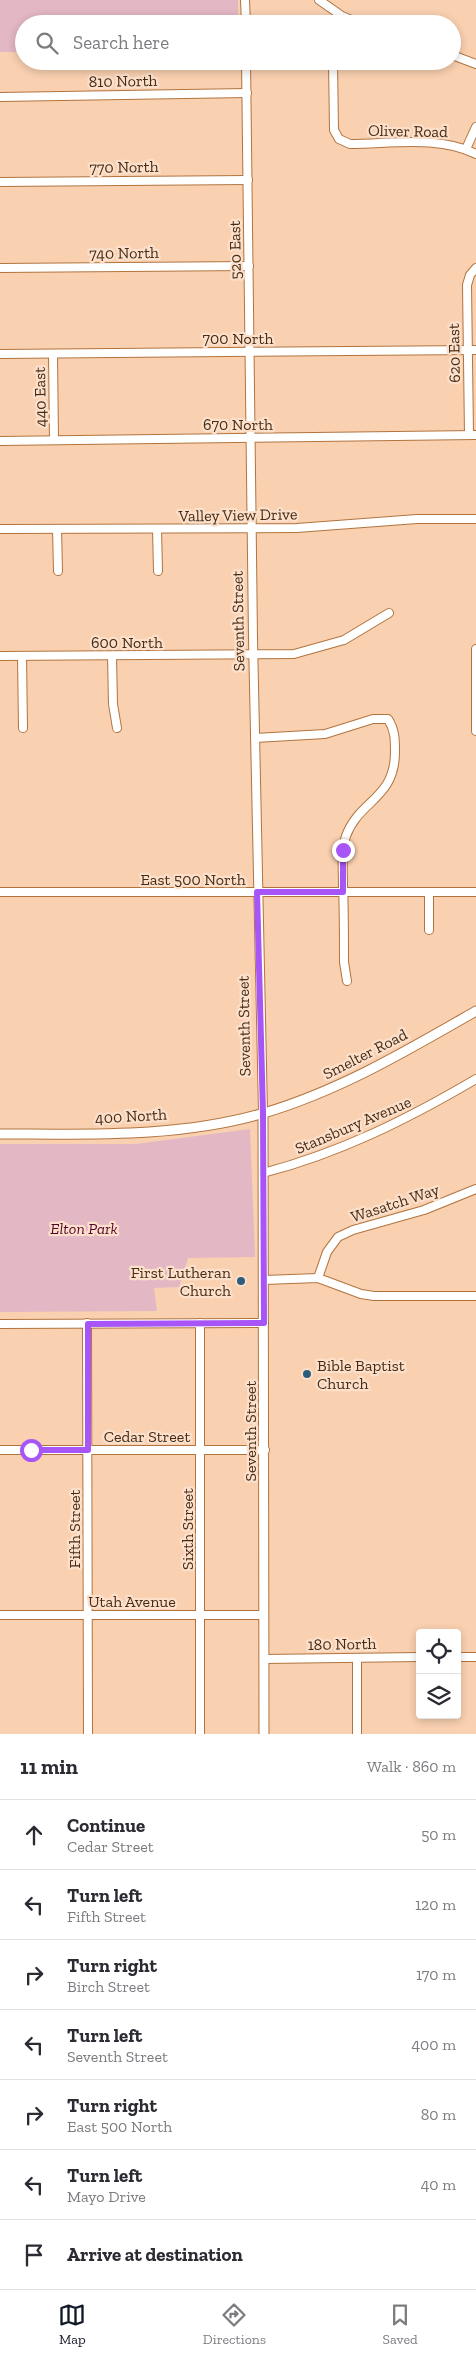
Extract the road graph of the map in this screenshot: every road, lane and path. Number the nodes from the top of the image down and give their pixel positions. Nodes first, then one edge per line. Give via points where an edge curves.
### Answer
1 (246, 0) edge
2 (319, 0) edge
3 (246, 15) edge
4 (341, 15) edge
5 (461, 58) edge
6 (476, 64) edge
7 (246, 70) edge
8 (333, 70) edge
9 (247, 94) junction
10 (0, 97) edge
11 (476, 127) edge
12 (466, 149) junction
13 (476, 154) edge
14 (248, 180) junction
15 (0, 182) edge
16 (249, 266) junction
17 (0, 268) edge
18 (474, 270) edge
19 (467, 350) junction
20 (476, 350) edge
21 (250, 351) junction
22 (0, 354) edge
23 (53, 354) junction
24 (472, 435) edge
25 (252, 438) junction
26 (54, 440) junction
27 (0, 441) edge
28 (476, 518) edge
29 (0, 529) edge
30 (57, 529) junction
31 (158, 529) junction
32 (252, 529) junction
33 (58, 571) dead end
34 (158, 571) dead end
35 (389, 613) dead end
36 (476, 649) edge
37 (0, 656) edge
38 (22, 656) junction
39 (112, 656) junction
40 (254, 656) junction
41 (23, 728) dead end
42 (117, 728) dead end
43 (476, 731) edge
44 (255, 738) junction
45 (0, 892) edge
46 (257, 892) junction
47 (343, 892) junction
48 (429, 892) junction
49 (476, 892) edge
50 (429, 930) dead end
51 (347, 981) dead end
52 (476, 1011) edge
53 (476, 1079) edge
54 (263, 1113) junction
55 (0, 1134) edge
56 (263, 1173) junction
57 (476, 1189) edge
58 (318, 1278) junction
59 (264, 1280) junction
60 (476, 1296) edge
61 (200, 1323) junction
62 (264, 1323) junction
63 (0, 1324) edge
64 (88, 1324) junction
65 (0, 1450) edge
66 (88, 1450) junction
67 (200, 1450) junction
68 (265, 1450) junction
69 (0, 1615) edge
70 (88, 1615) junction
71 (200, 1615) junction
72 (264, 1615) junction
73 (416, 1657) edge
74 (461, 1657) edge
75 (476, 1657) edge
76 (357, 1658) junction
77 (264, 1659) junction
78 (88, 1734) edge
79 (200, 1734) edge
80 (264, 1734) edge
81 (357, 1734) edge

1 - 3 street
2 - 4 street
5 - 6 street
7 - 9 street, 520 East
8 - 12 street, Oliver Road via 334,126 339,139 350,144 435,143
9 - 10 street, 810 North
9 - 14 street, 520 East
11 - 12 street
12 - 13 street, Oliver Road
14 - 15 street, 770 North
14 - 16 street, 520 East
16 - 17 street, 740 North
16 - 21 street, 520 East
18 - 19 street, 620 East via 467,285
19 - 20 street, 700 North
19 - 21 street, 700 North
19 - 24 street, 620 East
21 - 23 street, 700 North
21 - 25 street, 520 East
22 - 23 street, 700 North
23 - 26 street, 440 East
24 - 25 street, 670 North
25 - 26 street, 670 North
25 - 32 street, Seventh Street
26 - 27 street, 670 North
28 - 32 street, Valley View Drive
29 - 30 street, Valley View Drive
30 - 31 street, Valley View Drive
30 - 33 street
31 - 32 street, Valley View Drive
31 - 34 street
32 - 40 street, Seventh Street
35 - 40 street, 600 North via 355,635 332,645 294,654
36 - 43 street
37 - 38 street, 600 North
38 - 39 street, 600 North
38 - 41 street
39 - 40 street, 600 North
39 - 42 street
40 - 44 street, Seventh Street
44 - 46 street, Seventh Street
44 - 47 street via 325,734 373,719 388,719 395,734 394,766 386,787 358,816 346,835
45 - 46 street, East 500 North
46 - 47 street, East 500 North
46 - 54 street, Seventh Street
47 - 48 street, East 500 North
47 - 51 street
48 - 49 street, East 500 North
48 - 50 street
52 - 54 street, Smelter Road via 355,1078
53 - 56 street, Stansbury Avenue via 368,1137 316,1158
54 - 55 street, 400 North via 192,1127 136,1133
54 - 56 street, Seventh Street
56 - 59 street, Seventh Street
57 - 58 street, Wasatch Way via 424,1210 338,1237 327,1252
58 - 59 street
58 - 60 street via 353,1292 374,1296
59 - 62 street, Seventh Street
61 - 62 street
61 - 64 street
61 - 67 street, Sixth Street
62 - 68 street, Seventh Street
63 - 64 street
64 - 66 street, Fifth Street
65 - 66 street, Cedar Street
66 - 67 street, Cedar Street
66 - 70 street, Fifth Street
67 - 68 street, Cedar Street
67 - 71 street, Sixth Street
68 - 72 street, Seventh Street
69 - 70 street, Utah Avenue
70 - 71 street, Utah Avenue
70 - 78 street, Fifth Street
71 - 72 street, Utah Avenue
71 - 79 street, Sixth Street
72 - 77 street, Seventh Street
73 - 76 street, 180 North
74 - 75 street
76 - 77 street, 180 North
76 - 81 street
77 - 80 street, Seventh Street

